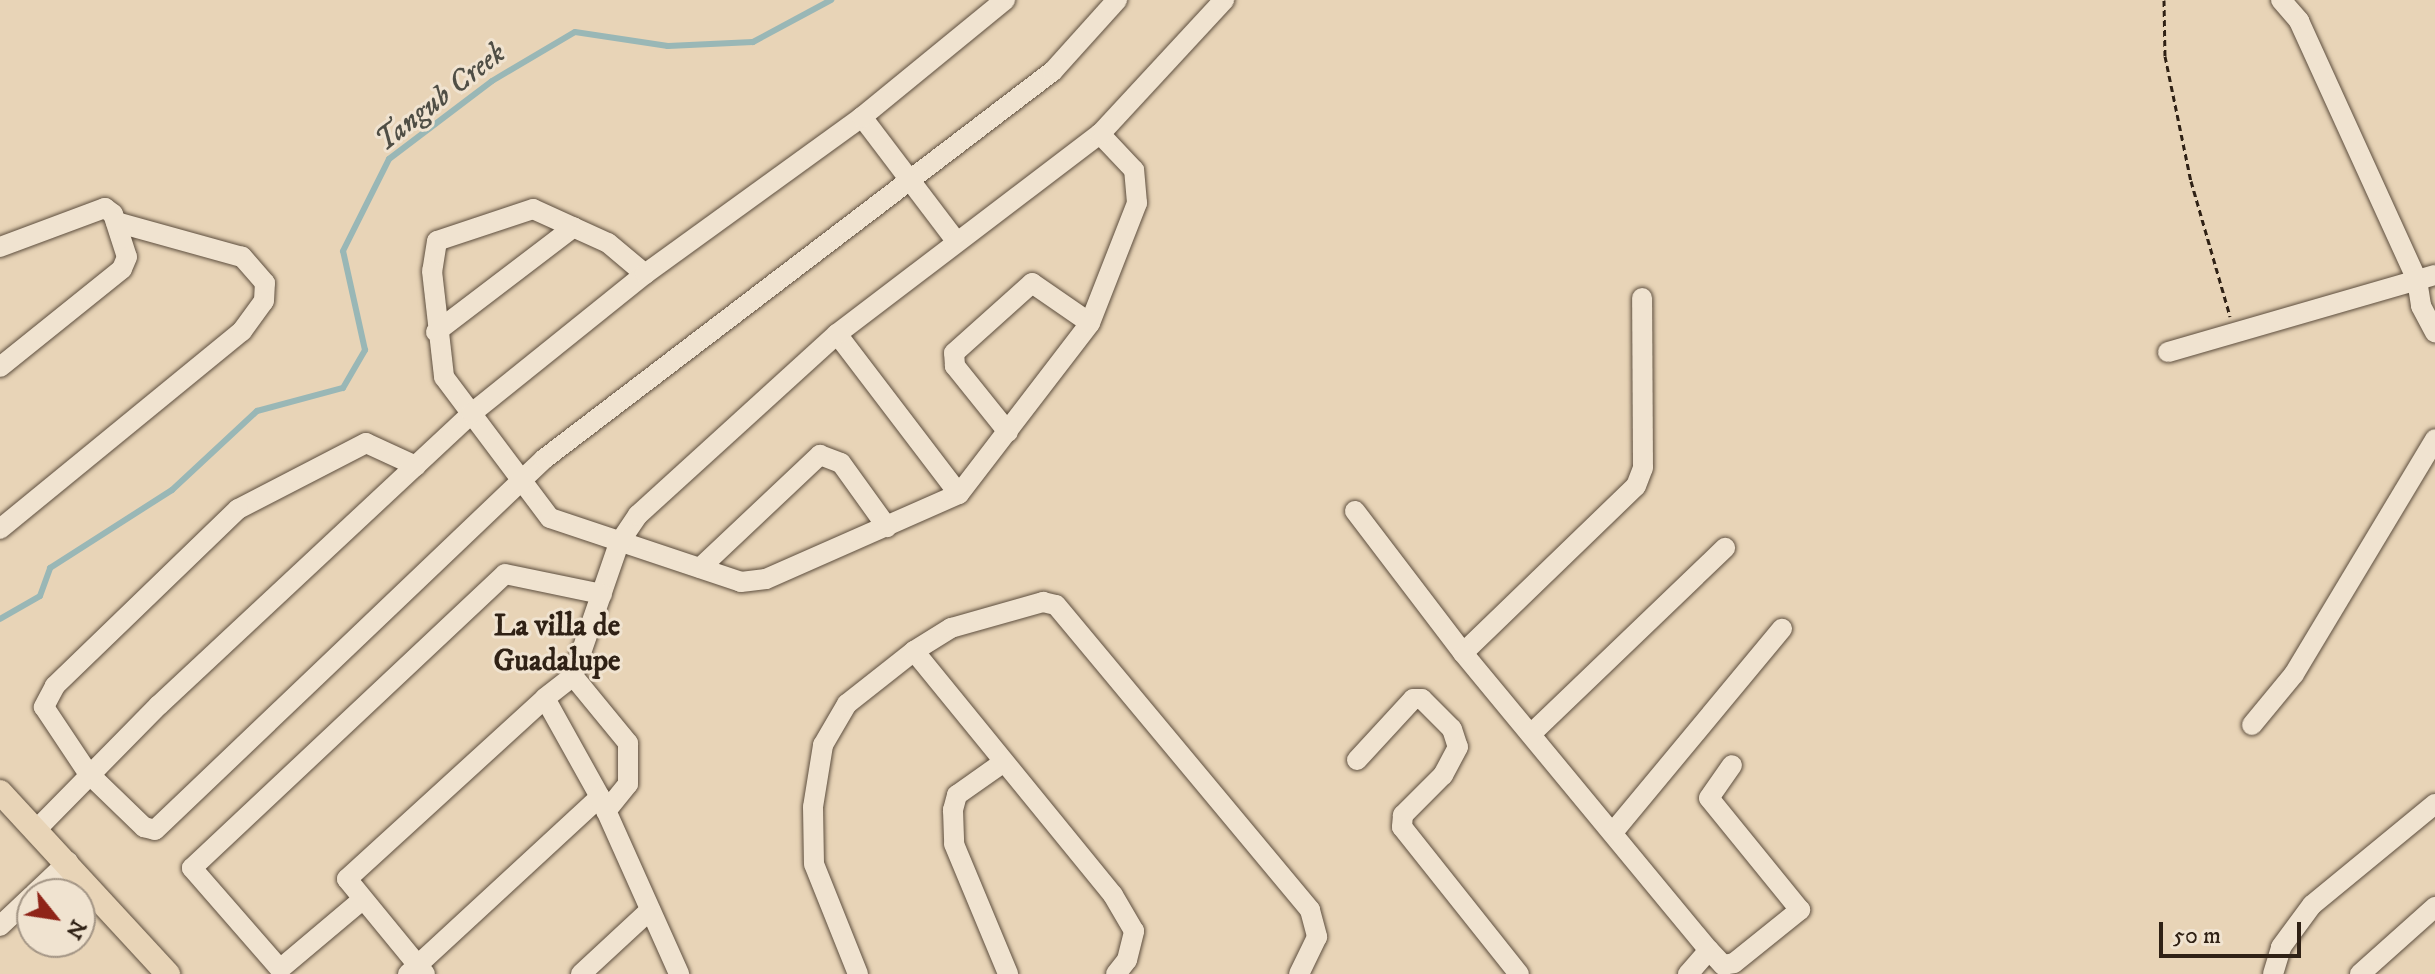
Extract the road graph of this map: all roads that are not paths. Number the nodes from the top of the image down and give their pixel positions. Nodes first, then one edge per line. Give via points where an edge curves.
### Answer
1 (1005, 0) edge
2 (1117, 0) edge
3 (1224, 0) edge
4 (2281, 0) edge
5 (862, 117) junction
6 (1100, 134) junction
7 (910, 181) junction
8 (116, 222) junction
9 (574, 227) junction
10 (956, 241) junction
11 (0, 247) edge
12 (645, 274) junction
13 (2426, 277) edge
14 (1642, 298) dead end
15 (1090, 323) junction
16 (436, 332) junction
17 (2435, 332) edge
18 (837, 334) junction
19 (2168, 352) dead end
20 (0, 367) edge
21 (472, 413) junction
22 (1008, 432) junction
23 (2435, 439) edge
24 (416, 466) junction
25 (519, 484) junction
26 (959, 494) junction
27 (1355, 511) dead end
28 (887, 527) junction
29 (0, 529) edge
30 (619, 543) junction
31 (1725, 548) dead end
32 (700, 568) junction
33 (602, 594) junction
34 (1782, 629) dead end
35 (914, 651) junction
36 (1463, 653) junction
37 (573, 676) junction
38 (545, 698) junction
39 (2252, 725) dead end
40 (1531, 734) junction
41 (1357, 760) dead end
42 (1001, 764) junction
43 (1732, 765) dead end
44 (88, 773) junction
45 (0, 792) edge
46 (603, 804) junction
47 (2435, 804) edge
48 (35, 831) junction
49 (1614, 831) junction
50 (68, 862) junction
51 (51, 878) edge
52 (362, 900) junction
53 (2435, 907) edge
54 (650, 910) junction
55 (16, 911) edge
56 (0, 926) edge
57 (1709, 950) junction
58 (417, 971) edge
59 (168, 974) edge
60 (581, 974) edge
61 (679, 974) edge
62 (858, 974) edge
63 (1008, 974) edge
64 (1116, 974) edge
65 (1299, 974) edge
66 (1519, 974) edge
67 (1688, 974) edge
68 (2273, 974) edge
69 (2360, 974) edge

1 - 5 street
2 - 7 street via 1053,71
3 - 6 street
4 - 13 street via 2299,21
5 - 7 street
5 - 12 street
6 - 10 street
6 - 15 street via 1134,170 1137,203
7 - 10 street
7 - 25 street
8 - 11 street via 105,208
8 - 20 street via 127,257 122,269
8 - 29 street via 242,257 265,283 264,301 242,331
9 - 12 street
9 - 16 street
9 - 16 street via 533,209 437,241 431,255
10 - 18 street
12 - 21 street
13 - 17 street via 2421,306
13 - 19 street
14 - 36 street via 1643,468 1636,486
15 - 22 street
15 - 22 street via 1032,283 954,353 955,366
16 - 21 street via 444,377
18 - 26 street
18 - 30 street via 666,485
21 - 24 street
21 - 25 street
22 - 26 street
23 - 39 street via 2294,674
24 - 44 street
24 - 44 street via 366,443 231,514 55,686 44,707
25 - 30 street via 550,518
25 - 44 street via 155,830 144,827
26 - 28 street
27 - 36 street
28 - 32 street via 754,581
28 - 32 street via 841,463 820,455
30 - 32 street
30 - 33 street
31 - 40 street
33 - 37 street
33 - 52 street via 505,574 192,868 280,969
34 - 49 street
35 - 42 street
35 - 62 street via 847,704 823,745 813,807 814,864
35 - 65 street via 951,628 1043,602 1056,605 1310,910 1317,937
36 - 40 street
37 - 38 street
37 - 46 street via 628,743 628,784
38 - 46 street
38 - 52 street via 350,874 348,885
40 - 49 street
41 - 66 street via 1413,699 1422,699 1452,729 1458,747 1443,775 1403,815 1402,827
42 - 63 street via 957,795 954,844
42 - 64 street via 1113,895 1134,931 1127,960
43 - 57 street via 1709,798 1800,910 1734,963 1723,965
44 - 48 street
45 - 48 main road
46 - 54 street
46 - 58 street
47 - 68 street via 2312,905 2281,947
48 - 50 main road
49 - 57 street
50 - 51 street
50 - 59 main road
52 - 58 street
53 - 69 street
54 - 60 street
54 - 61 street
55 - 56 street
57 - 67 street

